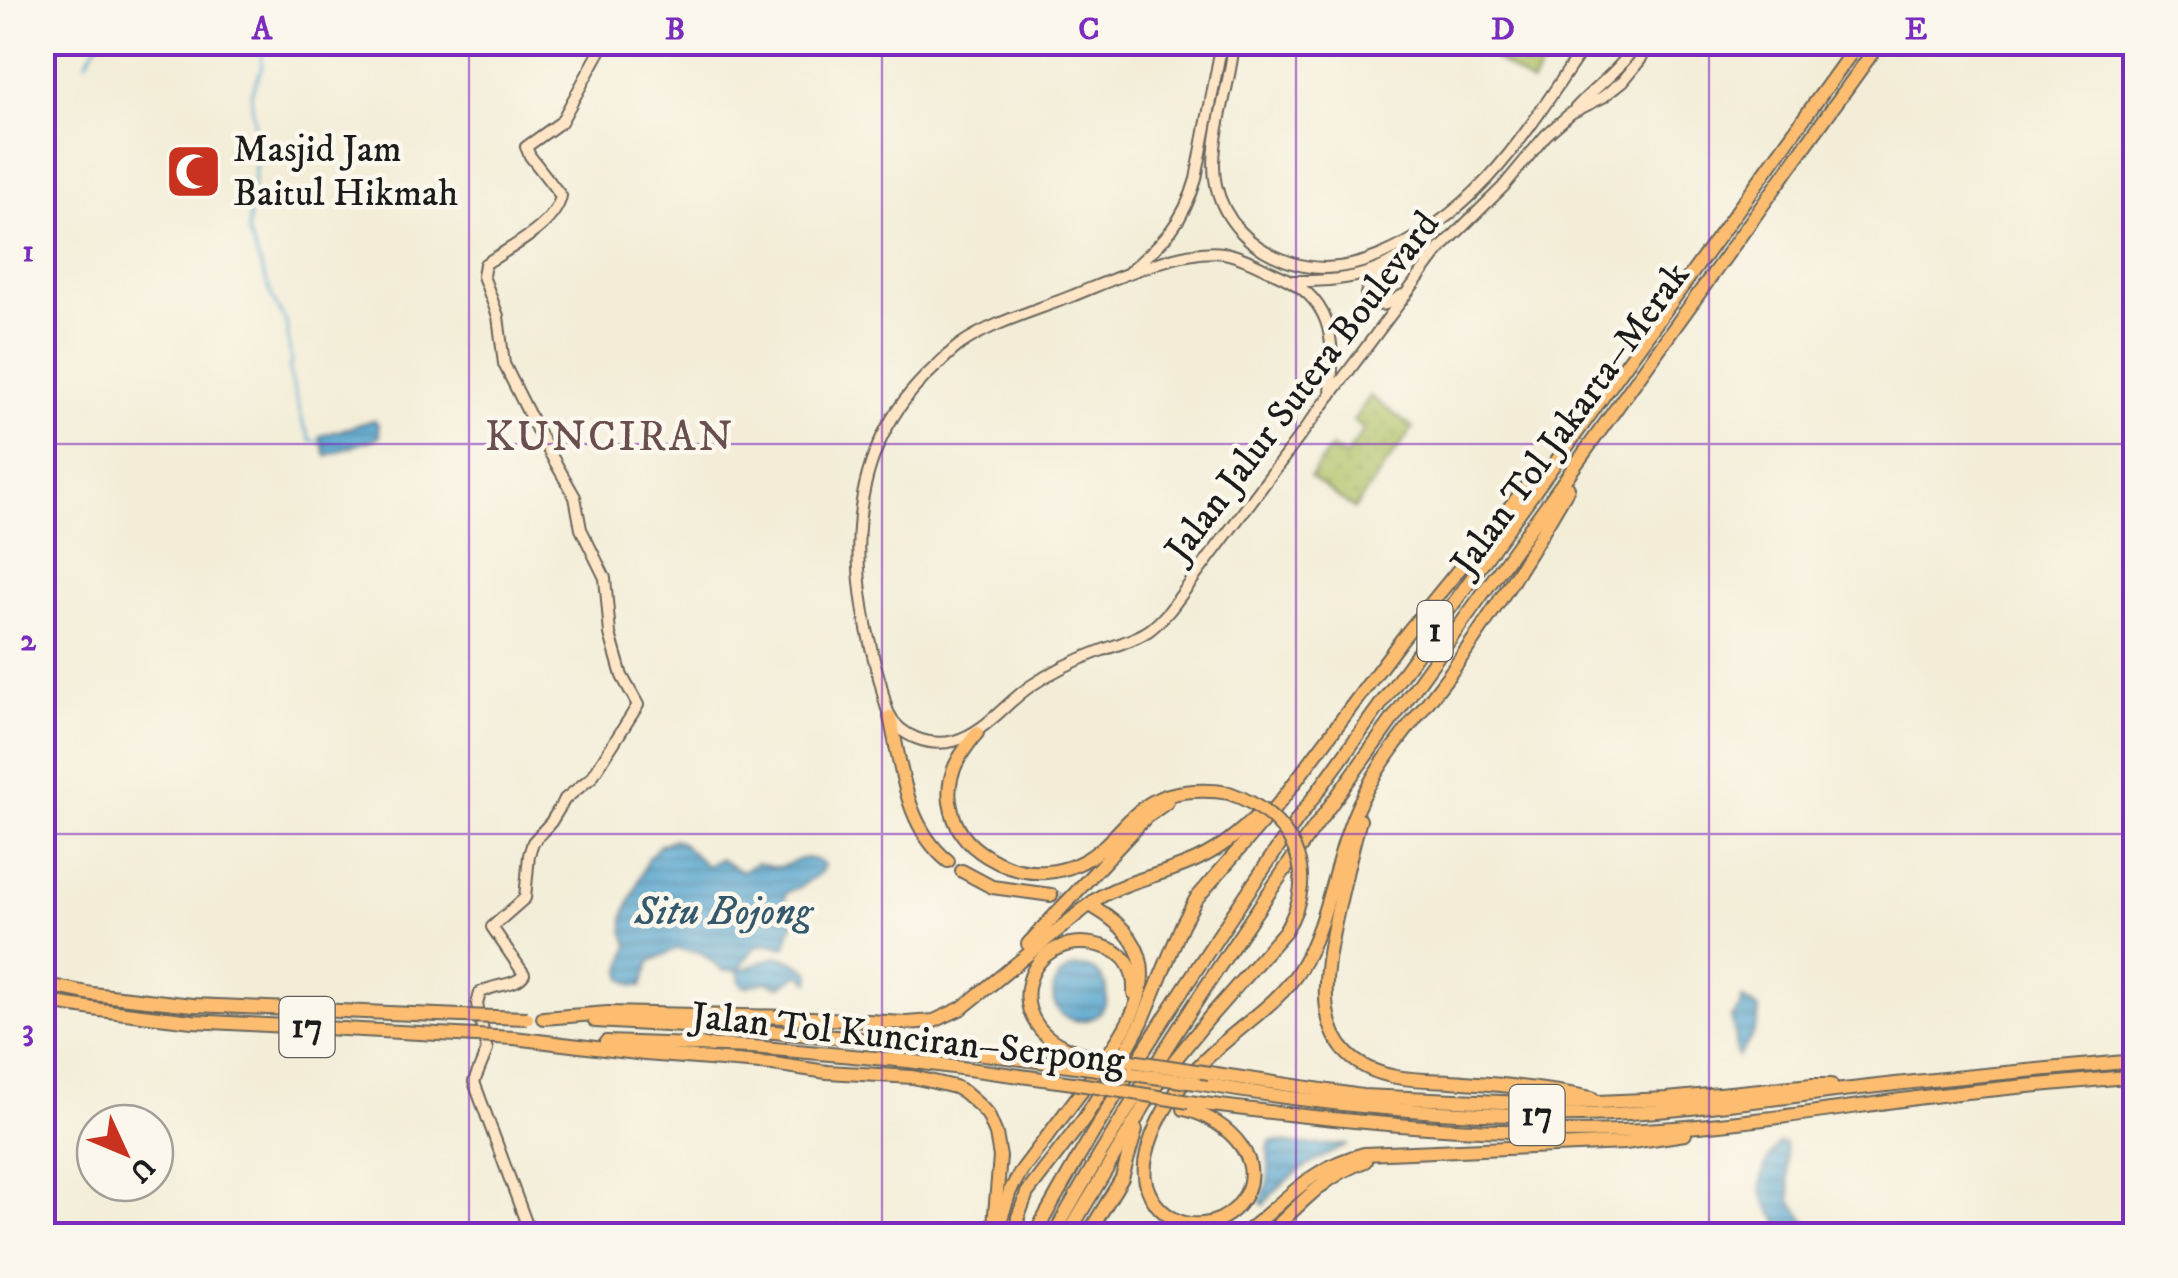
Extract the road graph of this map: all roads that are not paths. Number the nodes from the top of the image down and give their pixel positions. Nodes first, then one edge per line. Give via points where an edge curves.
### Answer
1 (605, 42) edge
2 (1222, 42) edge
3 (1234, 42) edge
4 (1588, 42) edge
5 (1638, 42) edge
6 (1650, 42) edge
7 (1859, 42) edge
8 (1880, 42) edge
9 (1571, 114) junction
10 (1449, 217) junction
11 (1410, 253) junction
12 (1125, 274) junction
13 (1293, 280) junction
14 (1417, 280) junction
15 (1332, 395) junction
16 (1573, 438) junction
17 (1596, 438) junction
18 (890, 716) junction
19 (977, 733) junction
20 (1321, 748) junction
21 (1376, 776) junction
22 (1188, 792) junction
23 (948, 861) dead end
24 (962, 872) dead end
25 (1051, 895) tunnel mouth
26 (1095, 908) tunnel mouth
27 (42, 984) edge
28 (986, 988) junction
29 (42, 1001) edge
30 (543, 1018) junction
31 (1122, 1034) junction
32 (514, 1038) junction
33 (2136, 1061) edge
34 (2136, 1076) edge
35 (1879, 1086) junction
36 (1605, 1101) junction
37 (1187, 1106) junction
38 (1138, 1117) junction
39 (1766, 1118) junction
40 (1396, 1152) junction
41 (530, 1236) edge
42 (995, 1236) edge
43 (1018, 1236) edge
44 (1034, 1236) edge
45 (1053, 1236) edge
46 (1067, 1236) edge
47 (1088, 1236) edge
48 (1240, 1236) edge
49 (1267, 1236) edge

1 - 41 main road via 561,122 526,147 561,196 559,208 485,264 484,276 504,364 575,497 580,529 605,578 610,634 638,705 592,777 533,842 525,898 492,927 524,974 480,993 487,1050 474,1082
2 - 12 main road via 1190,199 1168,236
3 - 10 main road, Jalan Jalur Sutera Boulevard via 1214,172 1227,212 1254,245 1296,265 1351,266
4 - 10 main road, Jalan Jalur Sutera Boulevard via 1501,166
5 - 9 main road
6 - 9 main road, Jalan Jalur Sutera Boulevard via 1623,81
7 - 16 highway, Jalan Tol Jakarta–Merak / 1
8 - 17 highway, Jalan Tol Jakarta–Merak / 1
9 - 14 main road, Jalan Jalur Sutera Boulevard
10 - 11 main road
11 - 13 main road via 1354,278
11 - 14 main road via 1370,283 1366,294 1386,306
12 - 13 main road via 1215,252
12 - 18 main road via 961,344 904,401 882,437 857,527 858,571 868,641
13 - 15 main road via 1327,323
14 - 15 main road, Jalan Jalur Sutera Boulevard
15 - 19 main road, Jalan Jalur Sutera Boulevard via 1161,620 1032,686
16 - 20 highway via 1526,486
16 - 44 highway, Jalan Tol Jakarta–Merak / 1 via 1202,959
17 - 21 highway via 1491,613
17 - 45 highway, Jalan Tol Jakarta–Merak / 1 via 1217,967
18 - 19 main road via 926,742
18 - 23 highway via 914,818
19 - 22 highway via 952,772 953,817 973,847 1018,870 1048,873 1072,866 1148,804
20 - 28 highway via 1225,844 1101,896
20 - 43 highway via 1196,899 1123,1058 1030,1186
21 - 36 highway via 1352,847 1326,969 1326,1012 1337,1040 1357,1061 1384,1074
21 - 37 highway via 1347,834 1299,970 1190,1075 1151,1138 1144,1168 1150,1195 1169,1216 1205,1224 1228,1215 1242,1199 1248,1164 1226,1128
22 - 28 highway via 1146,818
22 - 38 highway, bridge via 1229,793 1273,817 1296,850 1301,892 1285,931 1166,1070
24 - 25 highway via 992,887
26 - 31 highway via 1128,935 1140,964 1140,998
27 - 30 highway, 17, bridge via 193,1005
28 - 30 highway via 954,1013 916,1023 717,1014
29 - 32 highway, Jalan Tol Kunciran–Serpong / 17, bridge via 192,1022
30 - 35 highway, 17, bridge via 886,1042 1368,1108 1509,1115 1651,1112
31 - 36 highway, bridge via 1135,988 1126,961 1090,944 1056,948 1041,960 1028,992 1036,1025 1049,1040 1086,1054 1382,1097
31 - 42 highway via 1014,1182
32 - 37 highway, Jalan Tol Kunciran–Serpong / 17, bridge via 908,1061
32 - 42 highway via 913,1077 955,1087 980,1106 996,1134
33 - 35 highway, 17
34 - 39 highway, 17
35 - 36 highway
37 - 39 highway, Jalan Tol Kunciran–Serpong / 17 via 1506,1132 1674,1128
38 - 46 highway
38 - 47 highway via 1125,1170
39 - 40 highway via 1625,1143
40 - 48 highway via 1353,1156 1320,1170
40 - 49 highway via 1330,1178

